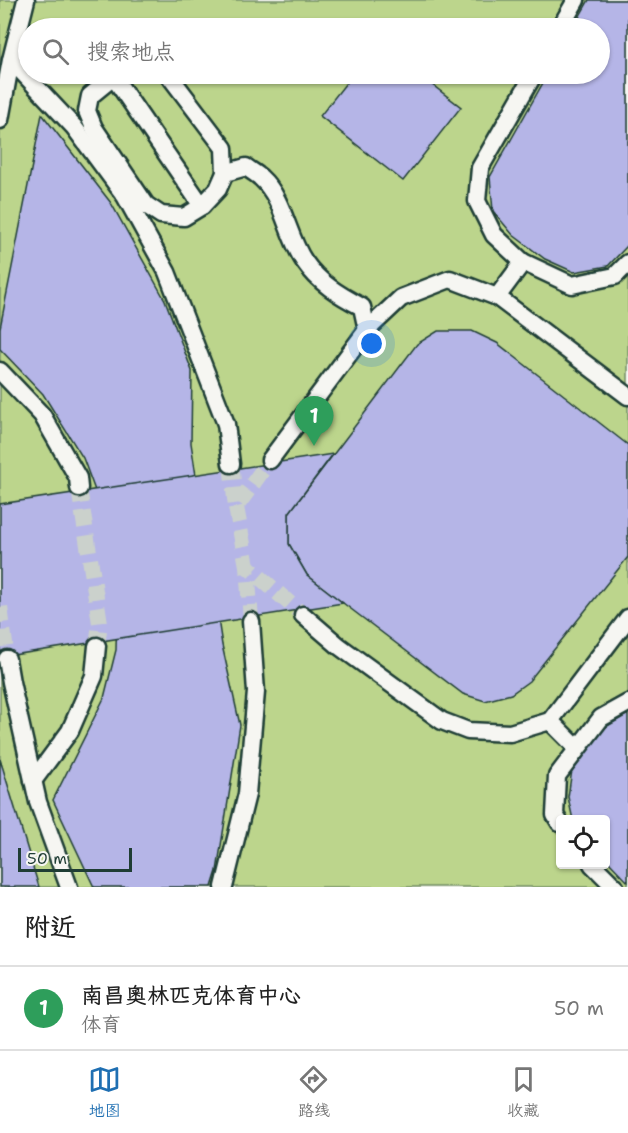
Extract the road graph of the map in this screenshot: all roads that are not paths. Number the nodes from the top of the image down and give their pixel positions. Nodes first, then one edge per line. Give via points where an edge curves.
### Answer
1 (26, 0) edge
2 (576, 0) edge
3 (22, 18) edge
4 (566, 18) edge
5 (18, 32) edge
6 (11, 60) junction
7 (18, 67) edge
8 (34, 84) edge
9 (104, 84) edge
10 (121, 84) edge
11 (176, 84) edge
12 (528, 84) edge
13 (0, 120) edge
14 (74, 127) junction
15 (94, 128) junction
16 (225, 173) junction
17 (131, 194) junction
18 (202, 206) junction
19 (523, 262) junction
20 (628, 263) edge
21 (497, 297) junction
22 (367, 330) junction
23 (0, 371) edge
24 (628, 396) edge
25 (270, 460) tunnel mouth
26 (231, 464) tunnel mouth
27 (79, 488) tunnel mouth
28 (303, 615) tunnel mouth
29 (628, 618) edge
30 (251, 621) tunnel mouth
31 (97, 646) tunnel mouth
32 (7, 658) tunnel mouth
33 (628, 703) edge
34 (550, 721) junction
35 (577, 748) junction
36 (33, 781) junction
37 (556, 816) edge
38 (597, 869) edge
39 (69, 887) edge
40 (224, 887) edge
41 (615, 887) edge

1 - 3 street
2 - 4 street
5 - 6 street
6 - 7 street
6 - 13 street
8 - 14 street
9 - 15 street via 90,96 87,111
10 - 18 street
11 - 16 street via 224,148
12 - 19 street via 480,168 477,201 494,235
14 - 15 street
14 - 17 street
15 - 17 street
16 - 18 street via 218,189
16 - 22 street via 246,167 262,178 303,260 320,281 362,307
17 - 18 street via 161,215 184,217
17 - 26 street via 167,272 226,424
19 - 20 street via 572,285 615,276
19 - 21 street
21 - 22 street via 450,279 401,298
21 - 24 street
22 - 25 street
23 - 27 street via 42,415 78,478
28 - 34 street via 442,721 468,731 510,733
29 - 34 street
30 - 40 street via 256,692 247,794
31 - 36 street via 94,676 70,731
32 - 36 street
33 - 35 street via 601,718
34 - 35 street
35 - 37 street via 557,776
36 - 39 street
38 - 41 street

